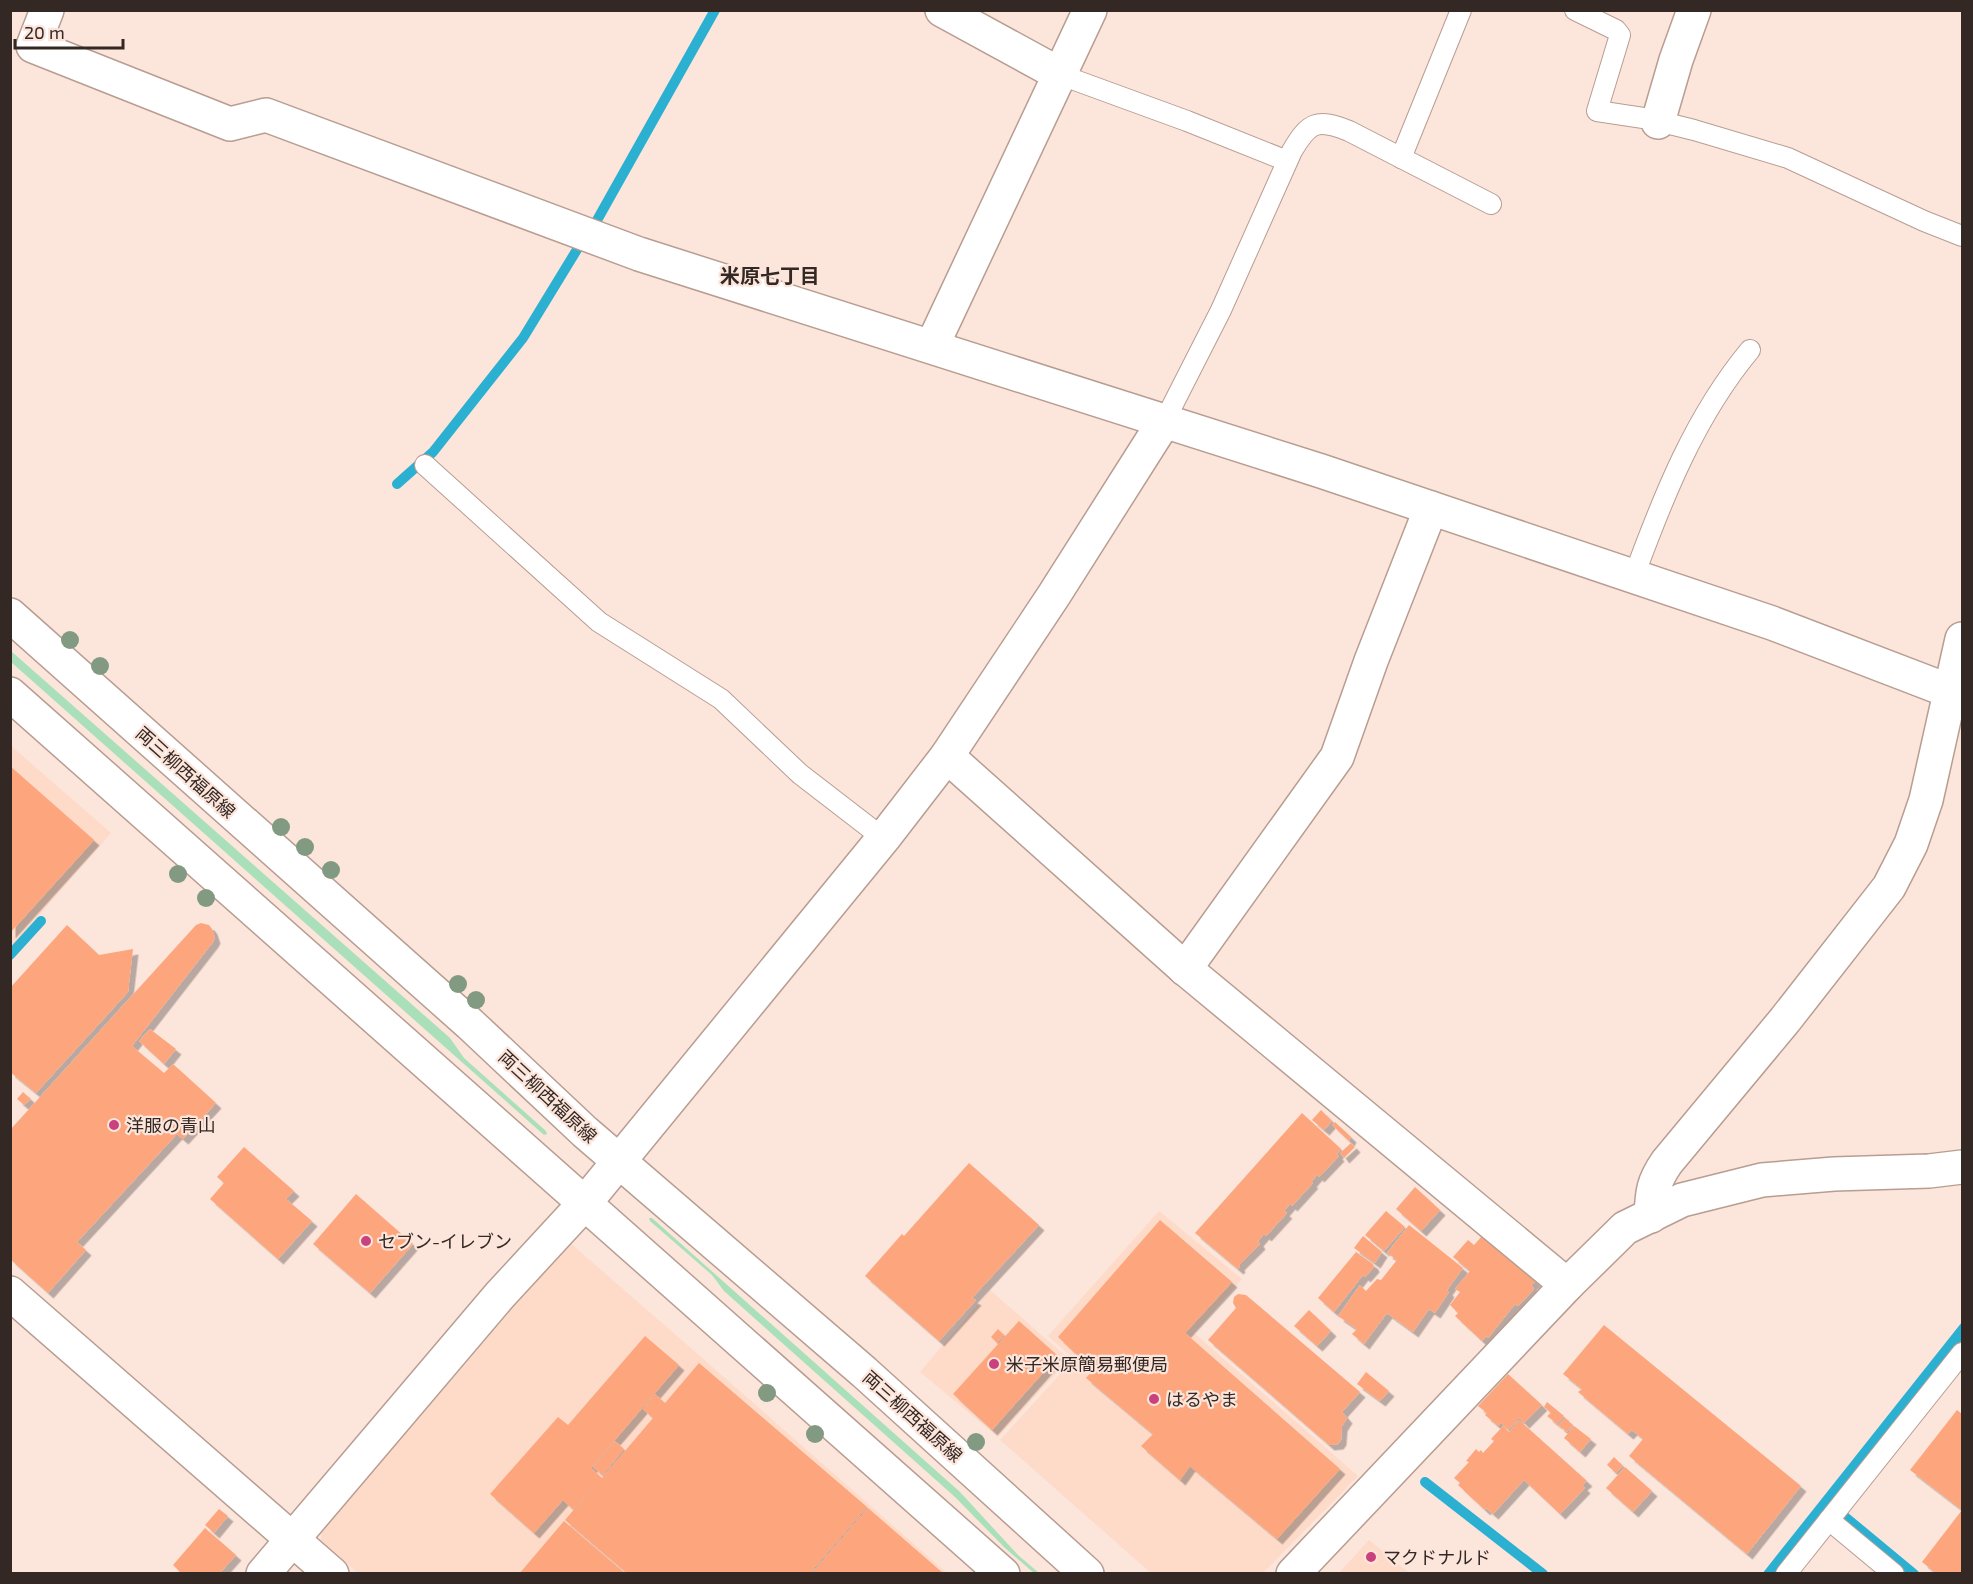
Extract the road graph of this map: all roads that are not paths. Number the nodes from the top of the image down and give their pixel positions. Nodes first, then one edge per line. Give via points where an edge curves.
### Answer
1 (47, 10) edge
2 (942, 10) edge
3 (1090, 10) edge
4 (1461, 10) edge
5 (1575, 10) edge
6 (1694, 10) edge
7 (1061, 75) junction
8 (1658, 122) junction
9 (1401, 158) junction
10 (1287, 162) junction
11 (1491, 204) dead end
12 (1962, 236) edge
13 (932, 346) junction
14 (1750, 350) dead end
15 (1165, 420) junction
16 (425, 465) dead end
17 (1431, 508) junction
18 (1634, 576) junction
19 (10, 615) edge
20 (1962, 639) edge
21 (10, 694) edge
22 (1954, 704) edge
23 (947, 756) junction
24 (883, 838) junction
25 (1185, 969) junction
26 (619, 1161) junction
27 (1962, 1167) edge
28 (584, 1204) junction
29 (1651, 1216) junction
30 (1567, 1285) junction
31 (10, 1293) edge
32 (1962, 1353) edge
33 (1829, 1520) junction
34 (292, 1539) junction
35 (263, 1574) edge
36 (332, 1574) edge
37 (1003, 1574) edge
38 (1087, 1574) edge
39 (1293, 1574) edge
40 (1786, 1574) edge
41 (1894, 1574) edge

1 - 13 street via 33,46 230,124 267,115 639,254
2 - 7 street
3 - 7 street
4 - 9 lane
5 - 8 lane via 1620,35 1597,111
6 - 8 street
7 - 10 lane
7 - 13 street
8 - 12 lane via 1788,158
9 - 10 lane via 1330,123 1311,126
9 - 11 lane
10 - 15 lane via 1221,310
13 - 15 street
14 - 18 lane via 1680,459
15 - 17 street
15 - 23 street
16 - 24 lane via 599,622 722,699 800,774
17 - 18 street
17 - 25 street via 1337,757
18 - 22 street via 1772,623
19 - 26 street, 両三柳西福原線
20 - 22 street
21 - 28 street
22 - 29 street via 1911,844 1889,887 1657,1176 1652,1189
23 - 24 street
23 - 25 street
24 - 26 street
25 - 30 street
26 - 28 street
26 - 38 street, 両三柳西福原線 via 864,1372
27 - 29 street via 1762,1180 1682,1200
28 - 34 street via 500,1294
28 - 37 street
29 - 30 street via 1625,1228
30 - 39 street
31 - 34 street
32 - 33 lane
33 - 40 lane
33 - 41 lane
34 - 35 street
34 - 36 street

